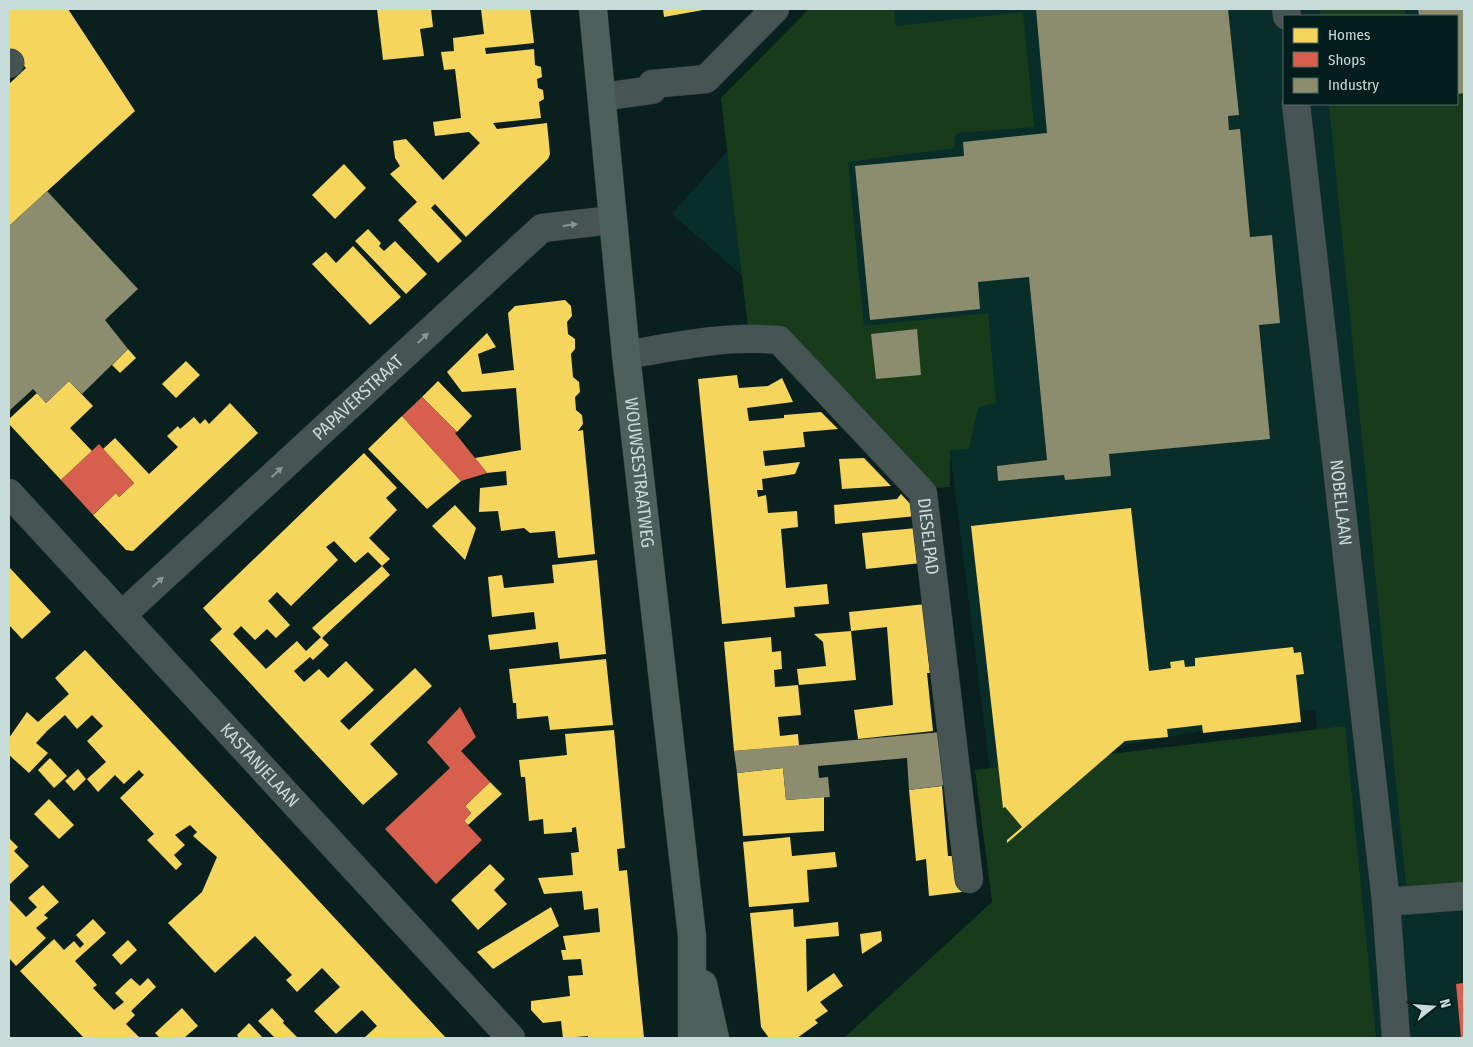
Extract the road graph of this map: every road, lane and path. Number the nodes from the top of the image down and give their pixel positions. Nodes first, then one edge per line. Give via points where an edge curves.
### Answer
1 (593, 9) edge
2 (775, 9) edge
3 (602, 97) junction
4 (1296, 105) edge
5 (612, 220) junction
6 (626, 355) junction
7 (9, 493) edge
8 (122, 615) junction
9 (970, 879) dead end
10 (1464, 896) edge
11 (1386, 902) junction
12 (692, 936) junction
13 (511, 1038) edge
14 (692, 1038) edge
15 (715, 1038) edge
16 (1396, 1038) edge

1 - 3 main road, WOUWSESTRAATWEG
2 - 3 street via 706,79
3 - 5 main road, WOUWSESTRAATWEG
4 - 11 street, NOBELLAAN
5 - 6 main road, WOUWSESTRAATWEG
8 -> 5 street, PAPAVERSTRAAT via 542,228
6 - 9 street, DIESELPAD via 705,342 754,338 779,340 922,493
6 - 12 main road, WOUWSESTRAATWEG
7 - 8 street, KASTANJELAAN
8 - 13 street, KASTANJELAAN
10 - 11 street
11 - 16 street, NOBELLAAN
12 - 14 main road, WOUWSESTRAATWEG
12 - 15 main road, WOUWSESTRAATWEG

